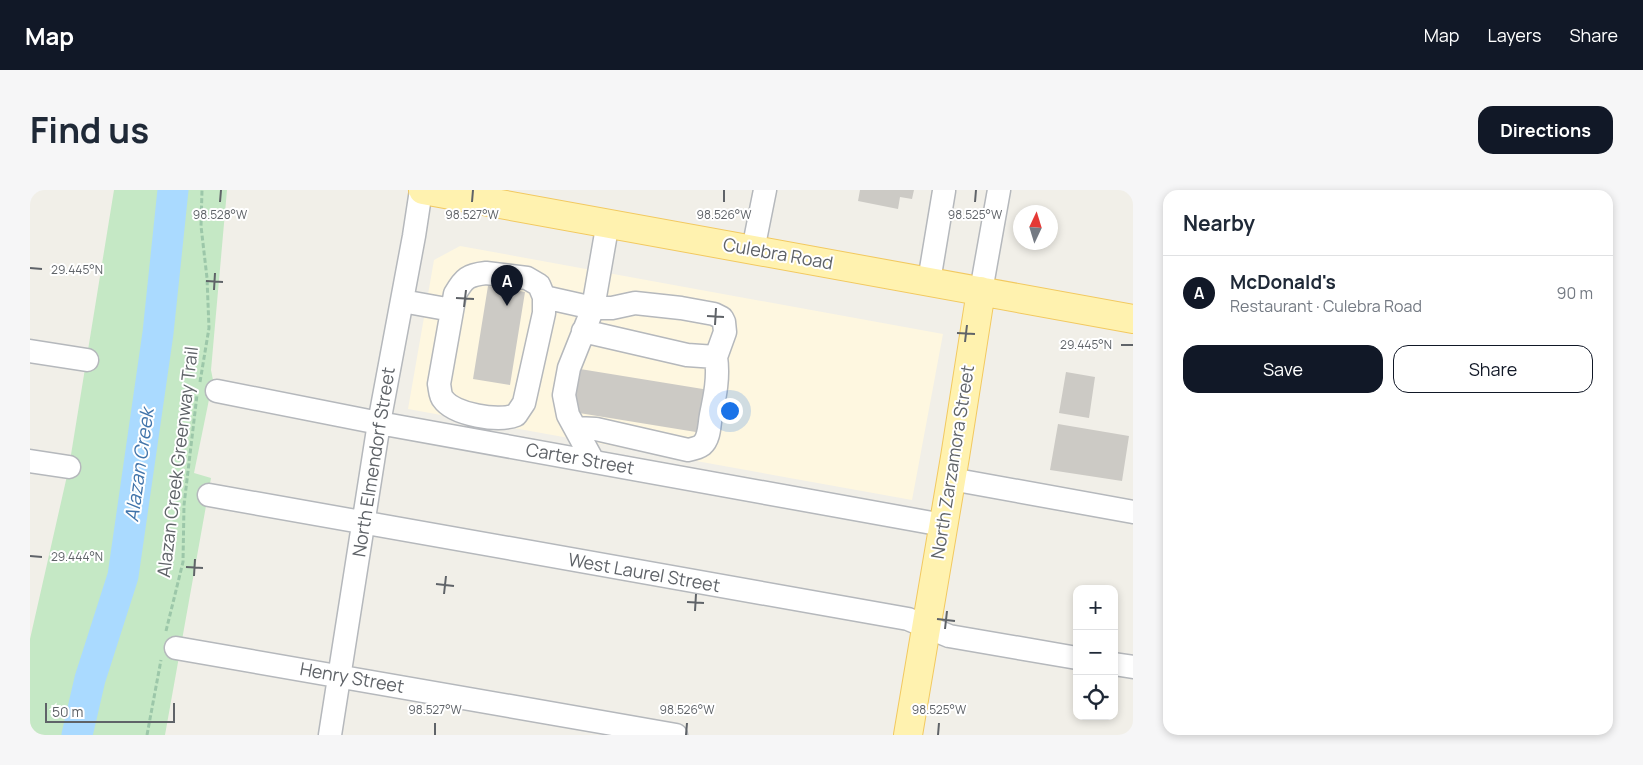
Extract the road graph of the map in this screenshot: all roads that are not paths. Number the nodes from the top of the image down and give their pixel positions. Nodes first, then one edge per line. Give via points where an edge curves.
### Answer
1 (422, 190) edge
2 (765, 190) edge
3 (999, 190) edge
4 (944, 191) dead end
5 (497, 197) edge
6 (608, 222) junction
7 (753, 250) junction
8 (929, 281) junction
9 (981, 291) junction
10 (544, 297) junction
11 (402, 301) junction
12 (593, 308) junction
13 (452, 310) junction
14 (1133, 319) edge
15 (583, 332) junction
16 (30, 351) edge
17 (716, 357) junction
18 (87, 360) dead end
19 (217, 391) dead end
20 (513, 417) junction
21 (379, 423) junction
22 (575, 428) junction
23 (510, 447) junction
24 (30, 461) edge
25 (593, 461) junction
26 (69, 468) dead end
27 (951, 479) junction
28 (209, 495) dead end
29 (1133, 512) edge
30 (363, 523) junction
31 (943, 526) junction
32 (926, 627) junction
33 (168, 648) road end
34 (1073, 657) edge
35 (1118, 665) edge
36 (1133, 667) edge
37 (341, 676) junction
38 (330, 735) edge
39 (676, 735) edge
40 (908, 735) edge

1 - 5 main road, Culebra Road
1 - 11 street, North Elmendorf Street
2 - 7 street
3 - 9 street, North Zarzamora Street
4 - 8 street
5 - 6 main road, Culebra Road
6 - 7 main road, Culebra Road
6 - 12 street
7 - 8 main road, Culebra Road
8 - 9 main road, Culebra Road
9 - 14 main road, Culebra Road
9 - 27 main road, North Zarzamora Street
10 - 12 street
10 - 13 street via 539,285 527,278 472,274 455,294
10 - 20 street via 544,313 524,403
11 - 13 street
11 - 21 street, North Elmendorf Street
12 - 15 street
12 - 17 street via 612,308 635,302 714,314 724,322
13 - 20 street via 439,384 442,398 453,408 471,414 501,419
15 - 17 street via 687,355
15 - 22 street via 569,368 564,394 568,415
16 - 18 street
17 - 22 street via 716,398 708,437 696,448 688,450 596,429
19 - 21 street, Carter Street
20 - 23 street
21 - 23 street, Carter Street
21 - 30 street, North Elmendorf Street
22 - 25 street
23 - 25 street, Carter Street
24 - 26 street
25 - 31 street, Carter Street
27 - 29 street
27 - 31 main road, North Zarzamora Street
28 - 30 street, West Laurel Street
30 - 32 street, West Laurel Street via 908,619
30 - 37 street, North Elmendorf Street
31 - 32 main road, North Zarzamora Street
32 - 34 street, West Laurel Street via 949,636
32 - 40 main road, North Zarzamora Street
33 - 37 street, Henry Street
35 - 36 street
37 - 38 street, North Elmendorf Street
37 - 39 street, Henry Street

